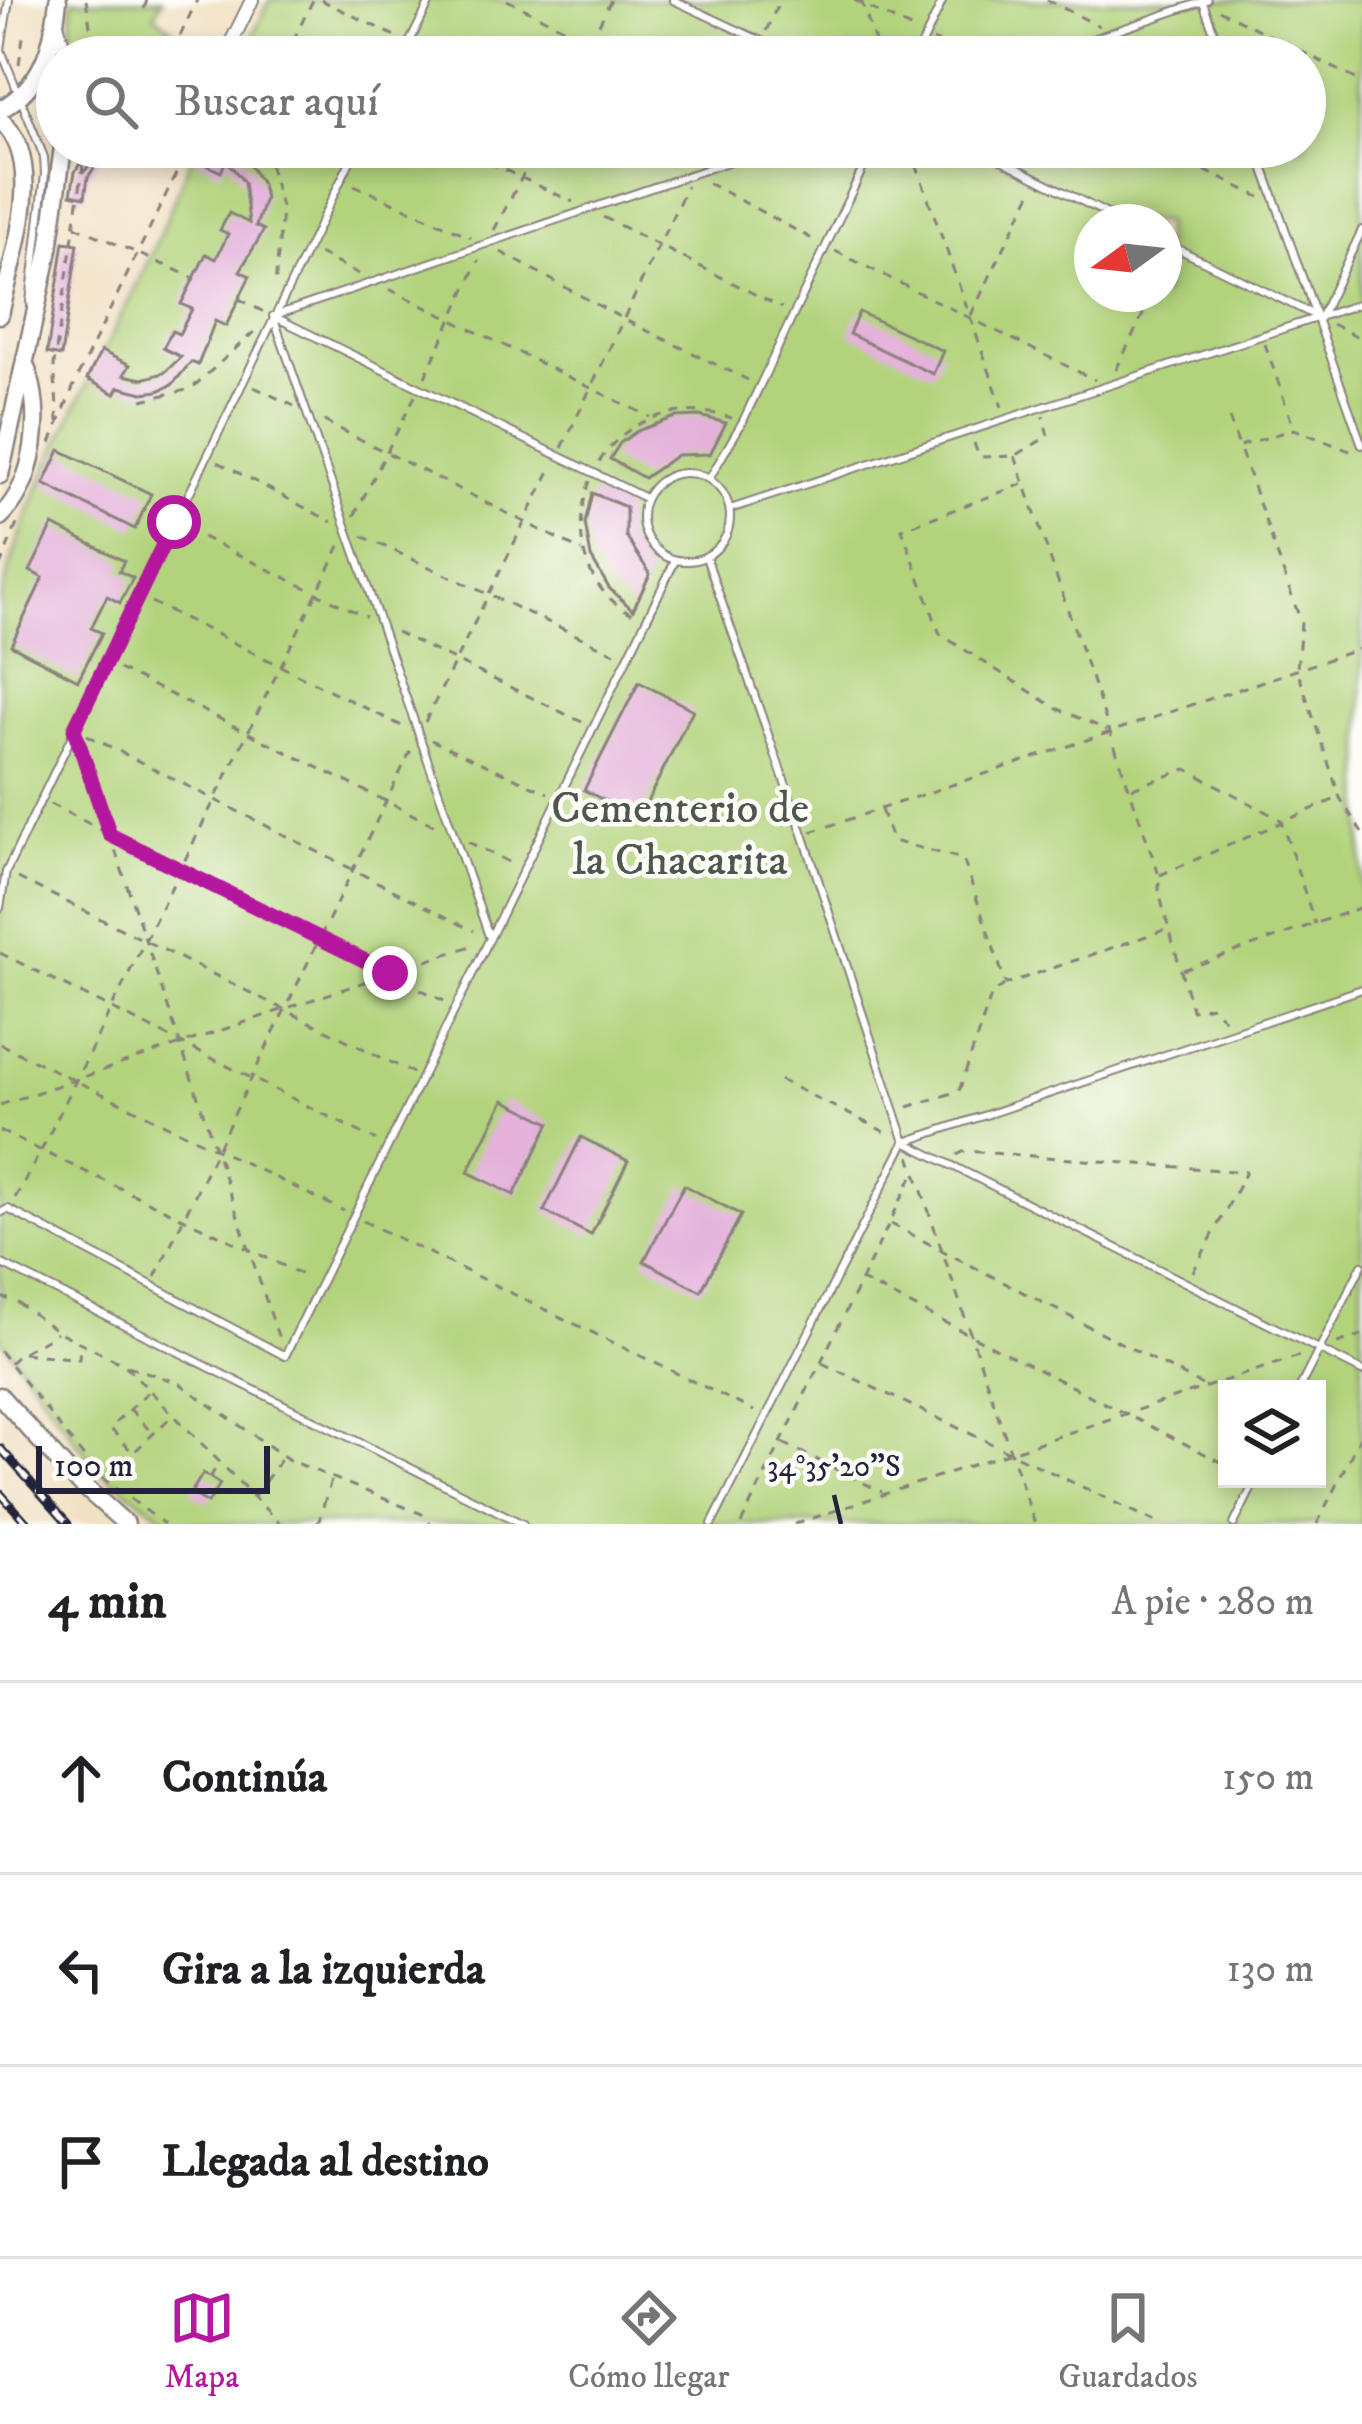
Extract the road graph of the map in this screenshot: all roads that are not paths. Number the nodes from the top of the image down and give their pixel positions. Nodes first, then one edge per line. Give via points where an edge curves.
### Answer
1 (9, 0) edge
2 (252, 0) edge
3 (431, 0) edge
4 (673, 0) edge
5 (943, 0) edge
6 (1203, 0) edge
7 (234, 36) edge
8 (413, 36) edge
9 (750, 36) edge
10 (926, 36) edge
11 (1100, 36) edge
12 (1216, 36) edge
13 (0, 51) edge
14 (36, 80) edge
15 (18, 100) junction
16 (0, 110) edge
17 (0, 120) edge
18 (36, 137) edge
19 (44, 168) edge
20 (60, 168) edge
21 (346, 168) edge
22 (710, 168) edge
23 (864, 168) edge
24 (1015, 168) edge
25 (1264, 168) edge
26 (1086, 204) edge
27 (1362, 230) edge
28 (1182, 251) edge
29 (1362, 303) edge
30 (0, 315) edge
31 (273, 316) junction
32 (1320, 318) junction
33 (26, 366) junction
34 (1362, 445) edge
35 (27, 465) junction
36 (1, 467) edge
37 (709, 478) junction
38 (645, 498) junction
39 (730, 509) junction
40 (8, 522) edge
41 (706, 557) junction
42 (675, 561) junction
43 (0, 908) edge
44 (490, 939) junction
45 (1362, 989) edge
46 (905, 1142) junction
47 (4, 1211) edge
48 (0, 1263) edge
49 (1362, 1264) edge
50 (1318, 1350) junction
51 (1362, 1371) edge
52 (1303, 1380) edge
53 (0, 1396) edge
54 (1252, 1488) edge
55 (126, 1524) edge
56 (523, 1524) edge
57 (712, 1524) edge
58 (1234, 1524) edge

1 - 13 lane
2 - 7 street
3 - 8 lane
4 - 9 lane
5 - 10 lane
6 - 11 lane
6 - 12 lane
13 - 15 lane
14 - 15 main road
15 - 16 main road
15 - 18 lane
17 - 30 main road via 17,139 26,169
19 - 33 lane
20 - 33 main road
21 - 31 lane
22 - 31 lane
23 - 37 lane
24 - 26 lane
25 - 32 lane
27 - 32 lane
28 - 32 lane
29 - 32 lane
31 - 38 lane
31 - 43 lane via 6,872
31 - 44 lane
32 - 34 lane
32 - 39 lane
33 - 35 main road via 38,410
33 - 36 main road
35 - 36 main road
35 - 40 main road
37 - 38 lane via 685,472 661,479
37 - 39 lane
38 - 42 lane via 641,524 653,548
39 - 41 lane via 726,537
41 - 42 lane
41 - 46 lane
42 - 44 lane
44 - 47 lane via 285,1357
45 - 46 lane
46 - 50 lane
46 - 57 lane
48 - 56 lane
49 - 50 lane
50 - 51 lane
50 - 52 lane
53 - 55 main road
54 - 58 lane

